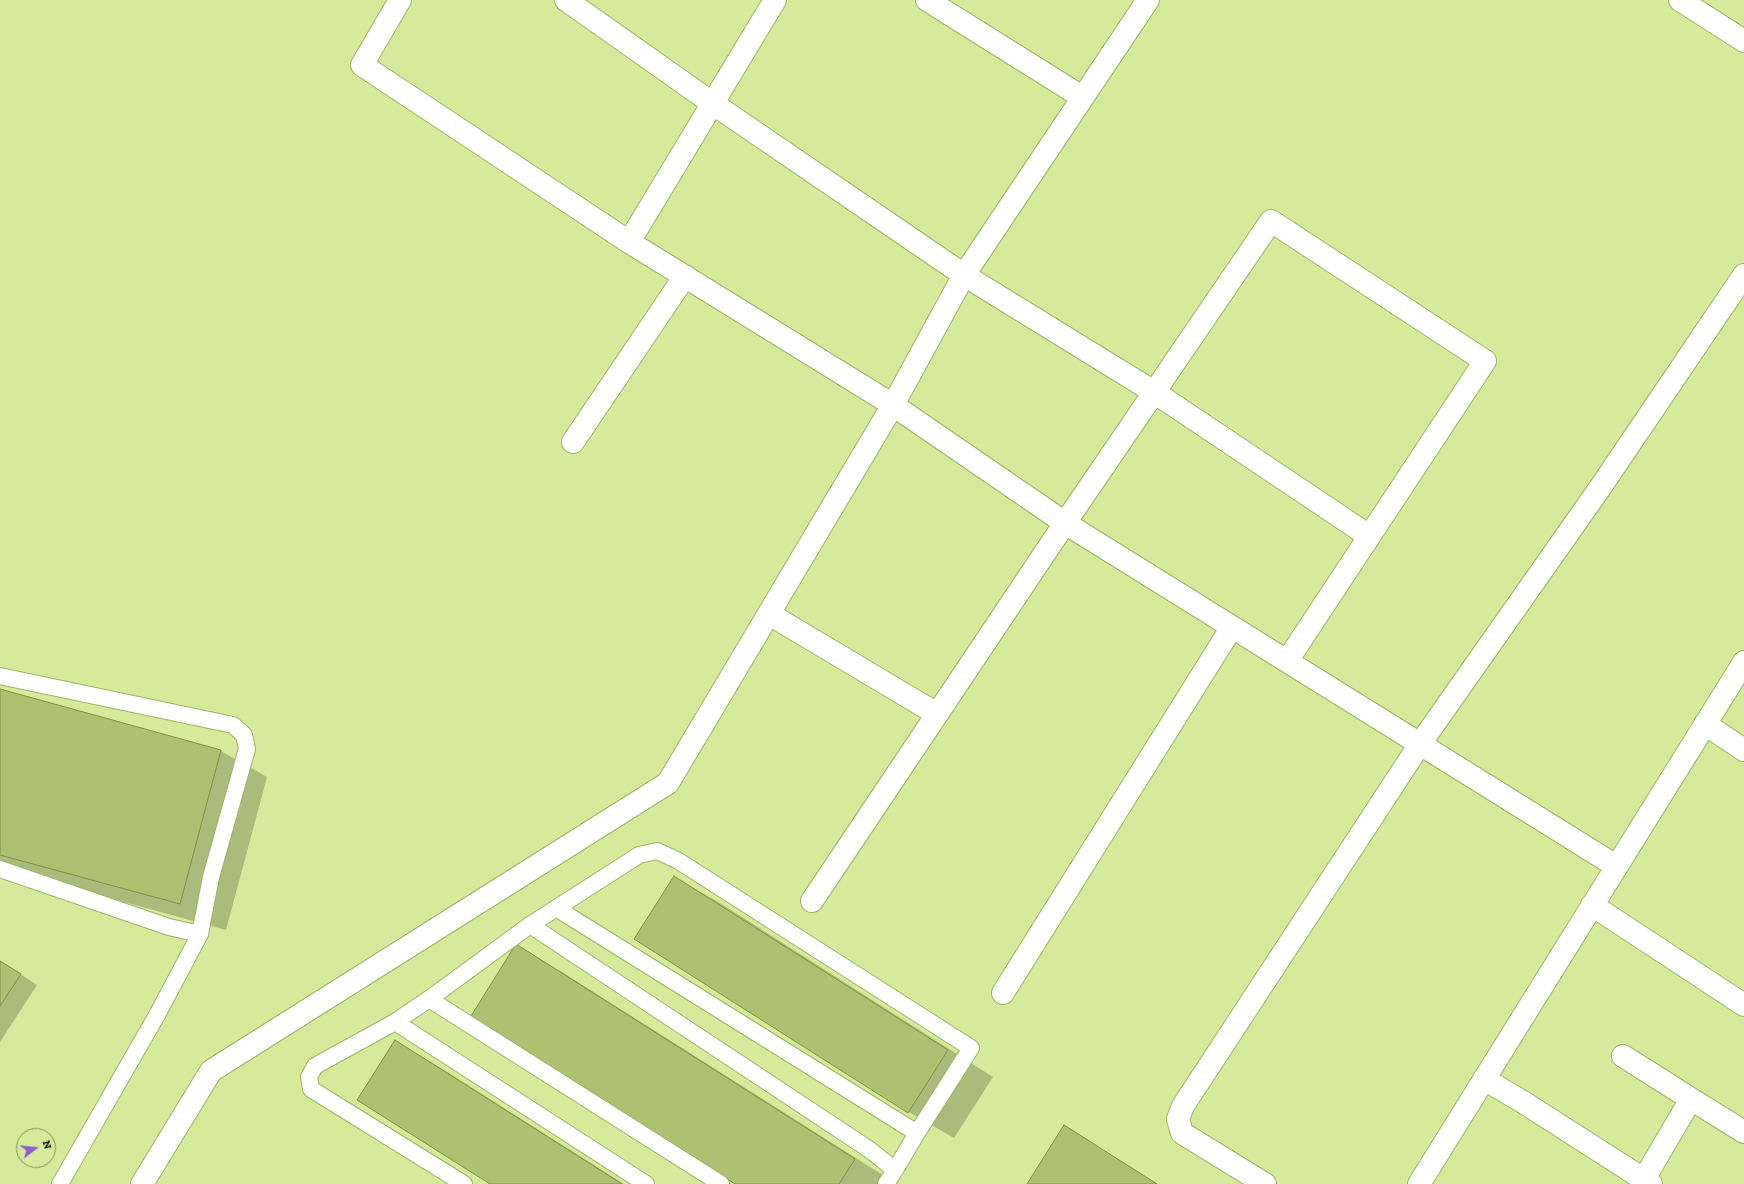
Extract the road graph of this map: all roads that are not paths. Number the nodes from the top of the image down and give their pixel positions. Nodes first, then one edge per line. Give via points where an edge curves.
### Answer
1 (400, 0) edge
2 (566, 0) edge
3 (775, 0) edge
4 (927, 0) edge
5 (1148, 0) edge
6 (1680, 0) edge
7 (1744, 41) edge
8 (1082, 98) junction
9 (712, 103) junction
10 (628, 242) junction
11 (964, 275) junction
12 (1744, 275) edge
13 (685, 276) junction
14 (1154, 392) junction
15 (893, 405) junction
16 (573, 442) dead end
17 (1065, 523) junction
18 (1370, 536) junction
19 (769, 614) junction
20 (1232, 627) junction
21 (1287, 661) junction
22 (1744, 662) edge
23 (0, 676) edge
24 (937, 714) junction
25 (1705, 724) junction
26 (1420, 744) junction
27 (1744, 750) edge
28 (1616, 866) junction
29 (0, 869) edge
30 (812, 901) dead end
31 (1592, 905) junction
32 (556, 908) junction
33 (530, 925) junction
34 (200, 934) junction
35 (1004, 994) dead end
36 (429, 999) junction
37 (1744, 1005) edge
38 (395, 1022) junction
39 (1623, 1056) dead end
40 (1484, 1079) junction
41 (1691, 1099) junction
42 (1744, 1132) edge
43 (917, 1133) junction
44 (895, 1170) junction
45 (1645, 1183) edge
46 (60, 1184) edge
47 (142, 1184) edge
48 (464, 1184) edge
49 (646, 1184) edge
50 (722, 1184) edge
51 (886, 1184) edge
52 (1265, 1184) edge
53 (1419, 1184) edge

1 - 10 street via 362,65
2 - 9 street
3 - 9 street
4 - 8 street
5 - 8 street
6 - 7 street
8 - 11 street
9 - 10 street
9 - 11 street
10 - 13 street
11 - 14 street
11 - 15 street
12 - 26 street via 1602,485
13 - 15 street
13 - 16 street
14 - 17 street
14 - 18 street
14 - 18 street via 1271,221 1485,361
15 - 17 street
15 - 19 street
17 - 20 street
17 - 24 street
18 - 21 street
19 - 24 street
19 - 47 street via 668,783 211,1071
20 - 21 street
20 - 35 street
21 - 26 street
22 - 25 street
23 - 34 lane via 233,725 244,735 247,749 210,877
24 - 30 street
25 - 27 street
25 - 28 street
26 - 28 street
26 - 52 street via 1182,1106 1178,1119 1182,1133
28 - 31 street
29 - 34 lane via 169,927
31 - 37 street
31 - 40 street
32 - 33 lane
32 - 43 lane
32 - 43 lane via 639,855 657,851 677,860 971,1048
33 - 36 lane
33 - 44 lane via 864,1146
34 - 46 lane via 157,1015
36 - 38 lane
36 - 50 lane
38 - 48 lane via 315,1066 309,1077 311,1089
38 - 49 lane
39 - 41 street
40 - 45 street
40 - 53 street
41 - 42 street
41 - 45 street
43 - 44 lane
44 - 51 lane

